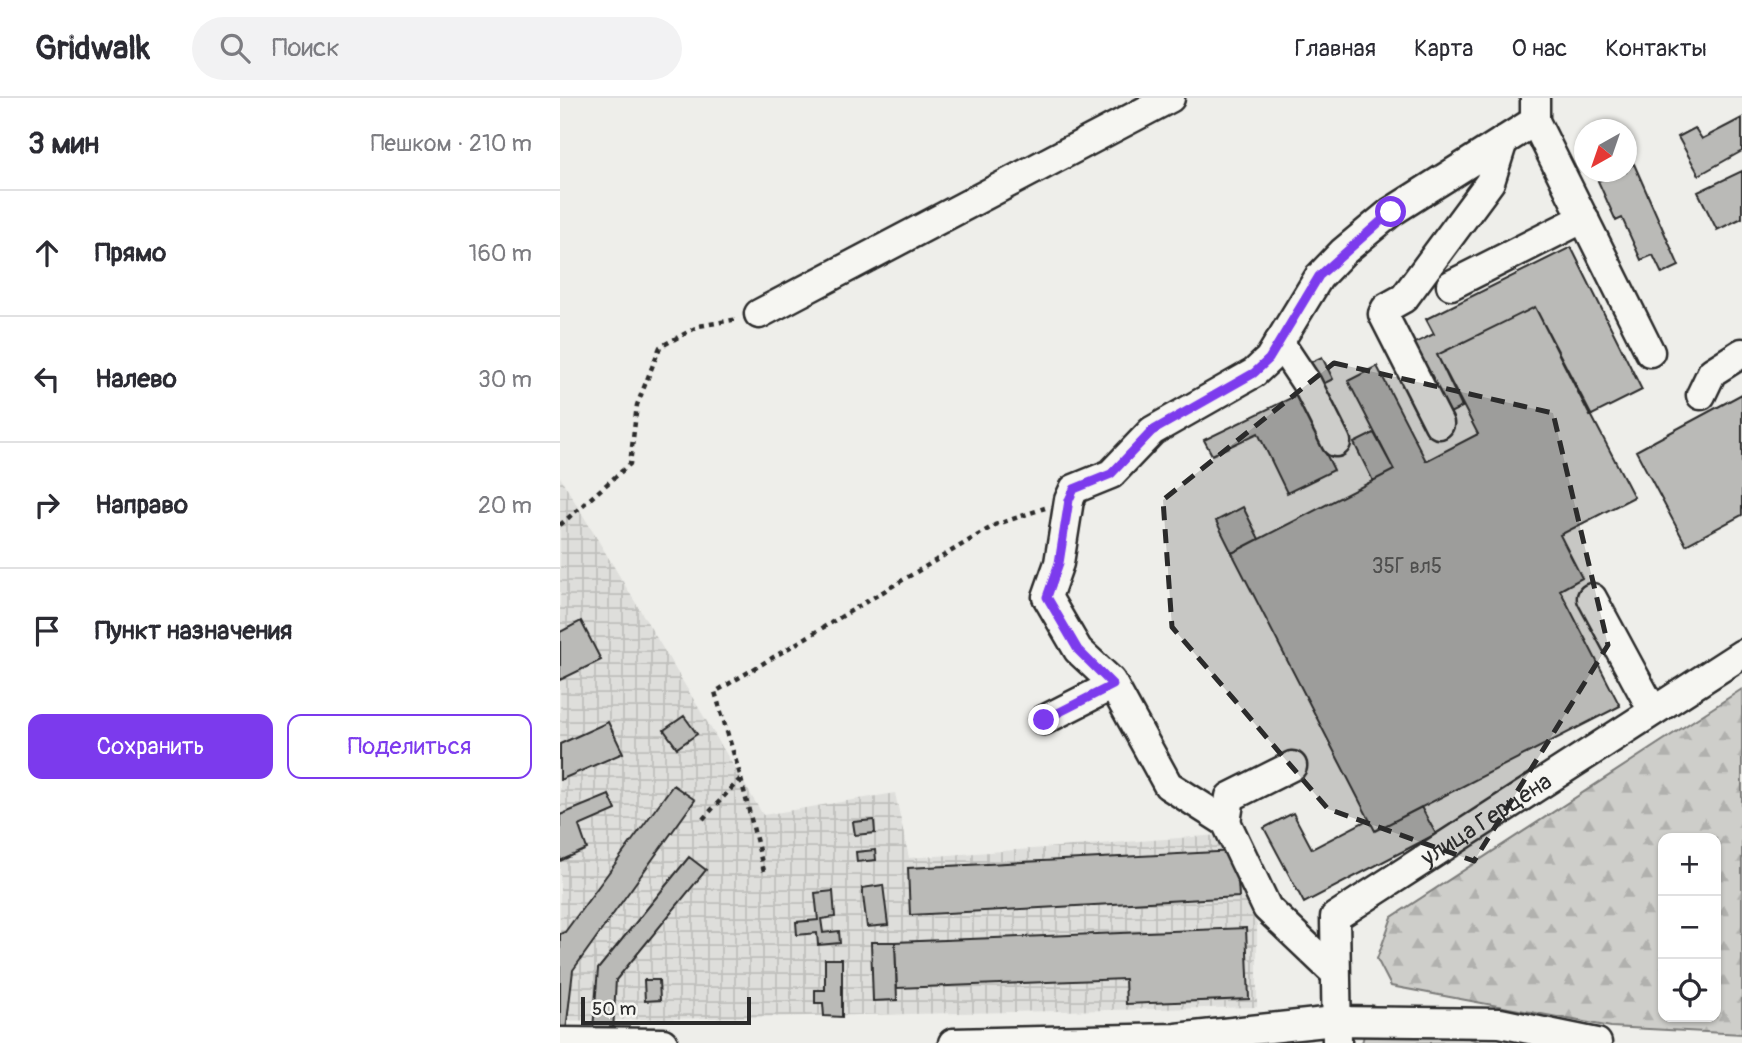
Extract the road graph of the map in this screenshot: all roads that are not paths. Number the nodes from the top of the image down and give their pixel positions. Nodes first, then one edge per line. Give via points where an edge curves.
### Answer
1 (1170, 98) edge
2 (1535, 110) edge
3 (1503, 141) junction
4 (1584, 218) junction
5 (1451, 285) dead end
6 (759, 314) road end
7 (1279, 342) junction
8 (1650, 352) dead end
9 (1742, 353) edge
10 (1701, 395) dead end
11 (1439, 424) dead end
12 (1336, 442) dead end
13 (1592, 598) dead end
14 (1742, 654) edge
15 (1113, 685) junction
16 (1653, 711) junction
17 (1044, 720) dead end
18 (1292, 766) dead end
19 (1226, 822) junction
20 (1335, 973) junction
21 (1336, 1032) edge
22 (560, 1042) edge
23 (663, 1043) edge
24 (953, 1043) edge
25 (1597, 1043) edge

1 - 6 street
2 - 3 street
2 - 4 street
3 - 7 street via 1391,212 1343,252 1319,276
3 - 11 street via 1490,182 1404,298 1382,314
4 - 5 street
4 - 8 street
7 - 12 street via 1307,384
7 - 15 street via 1254,373 1152,431 1111,474 1074,489 1047,597 1078,650
9 - 10 street via 1712,372
13 - 16 street
14 - 16 street, улица Герцена
15 - 17 street
15 - 19 street via 1168,785
16 - 20 street, улица Герцена via 1335,917
18 - 19 street via 1230,797
19 - 20 street via 1267,908
20 - 21 street, улица Герцена
21 - 24 street
21 - 25 street via 1500,1023
22 - 23 street

